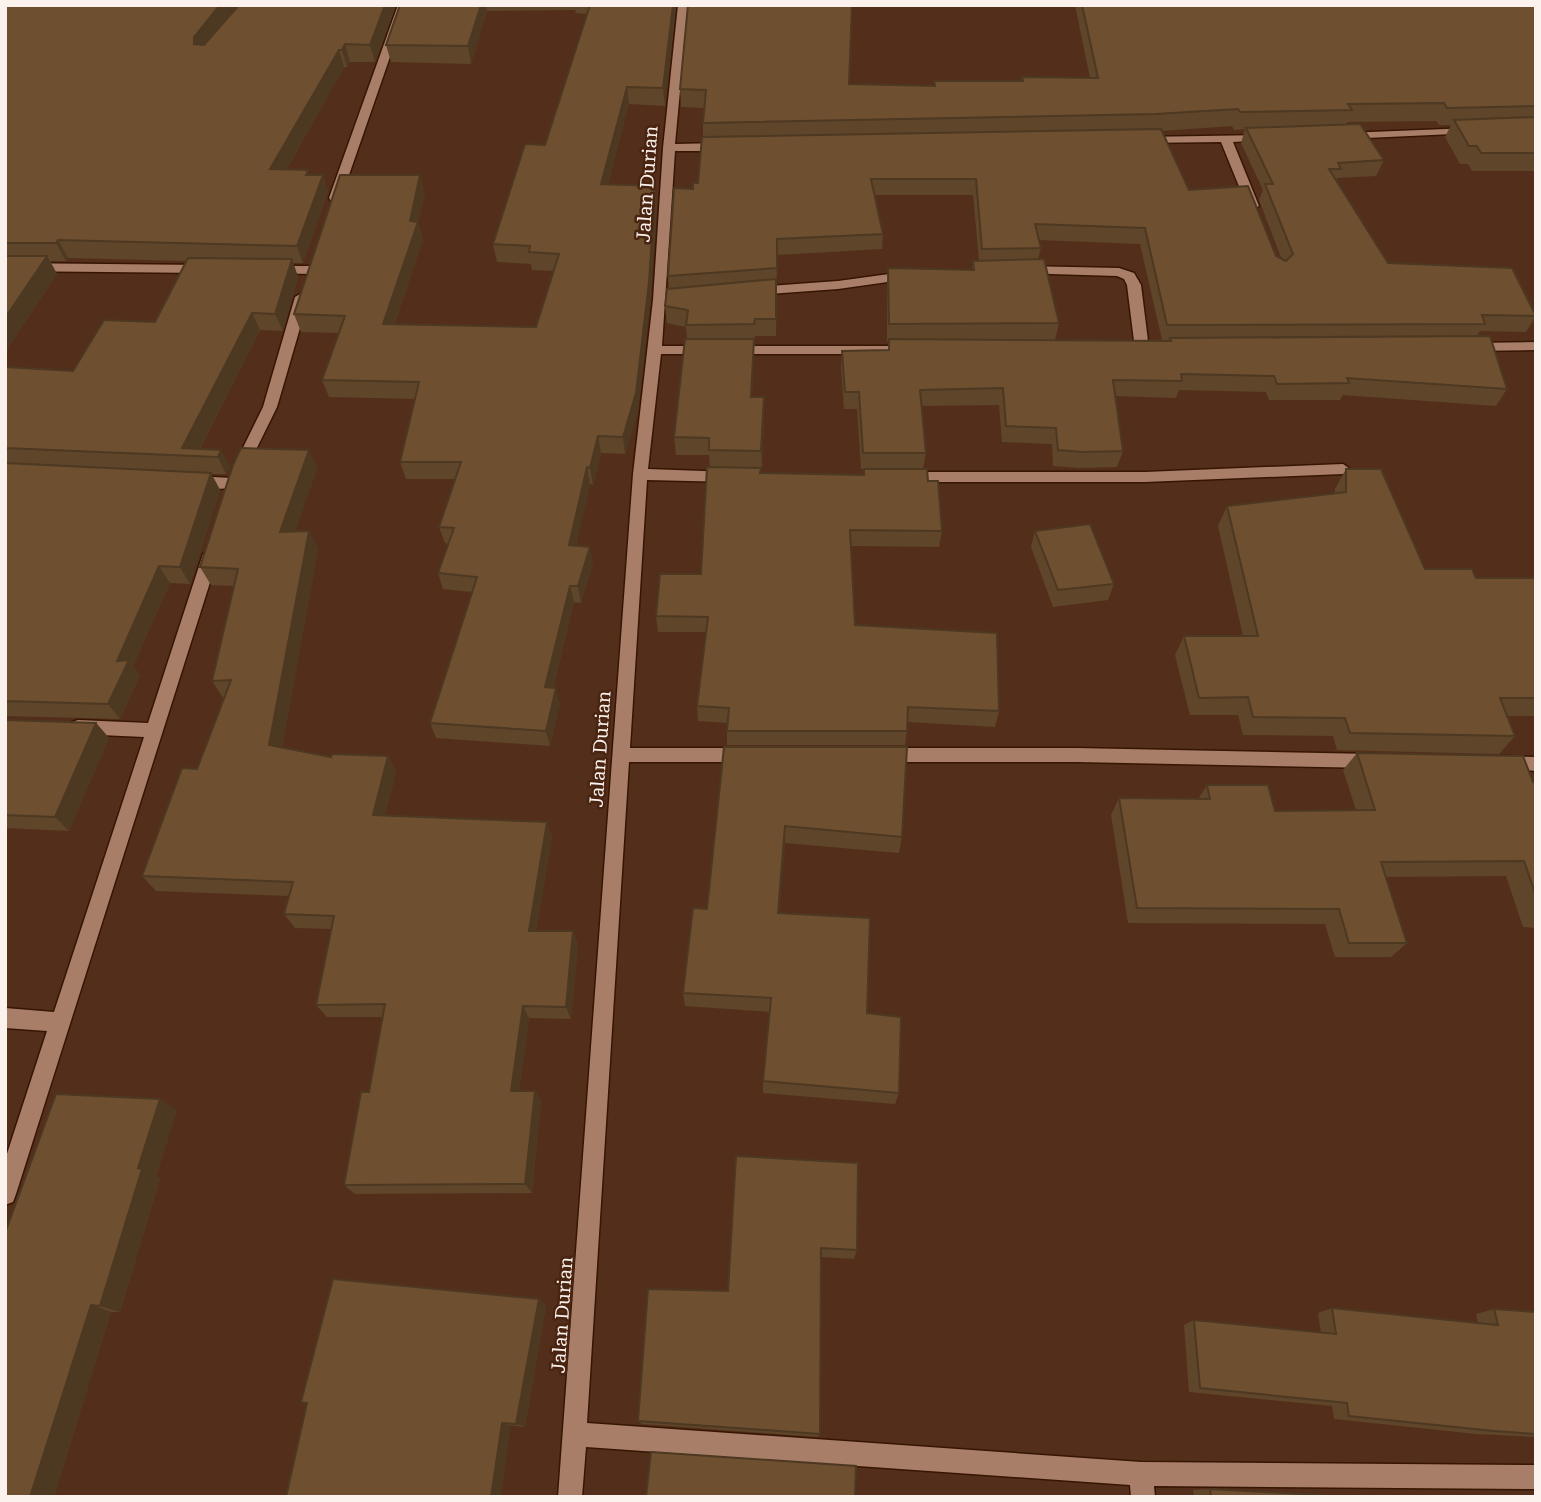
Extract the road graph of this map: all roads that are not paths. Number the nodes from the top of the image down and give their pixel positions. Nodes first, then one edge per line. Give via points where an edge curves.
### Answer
1 (403, 5) edge
2 (683, 5) edge
3 (1485, 131) edge
4 (1336, 136) edge
5 (1281, 138) edge
6 (1226, 139) junction
7 (1131, 140) edge
8 (737, 146) edge
9 (670, 148) junction
10 (328, 220) edge
11 (1259, 223) edge
12 (5, 267) edge
13 (213, 269) edge
14 (255, 270) edge
15 (1015, 270) edge
16 (922, 274) edge
17 (746, 291) edge
18 (1536, 346) edge
19 (1456, 348) edge
20 (923, 349) edge
21 (1142, 349) edge
22 (654, 350) junction
23 (1343, 469) edge
24 (640, 474) junction
25 (744, 477) edge
26 (896, 477) edge
27 (180, 480) edge
28 (217, 535) edge
29 (60, 727) edge
30 (155, 730) junction
31 (620, 755) junction
32 (758, 755) edge
33 (869, 755) edge
34 (1395, 761) edge
35 (1479, 763) edge
36 (1536, 764) edge
37 (5, 1018) edge
38 (61, 1022) junction
39 (5, 1194) edge
40 (575, 1434) junction
41 (1536, 1477) edge
42 (1142, 1485) edge
43 (570, 1497) edge

1 - 10 street
2 - 9 street, Jalan Durian
3 - 4 street
5 - 6 street
6 - 7 street
6 - 11 street
8 - 9 street
9 - 22 street, Jalan Durian via 666,299
12 - 13 street
14 - 27 street via 312,264 270,407 231,489
15 - 21 street via 1129,276
16 - 17 street
18 - 19 street
20 - 22 street
22 - 24 street, Jalan Durian
23 - 26 street via 1145,477
24 - 25 street
24 - 31 street, Jalan Durian
28 - 30 street
29 - 30 street
30 - 38 street
31 - 32 street
31 - 40 street, Jalan Durian
33 - 34 street
35 - 36 street
37 - 38 street
38 - 39 street
40 - 42 street
40 - 43 street, Jalan Durian
41 - 42 street

